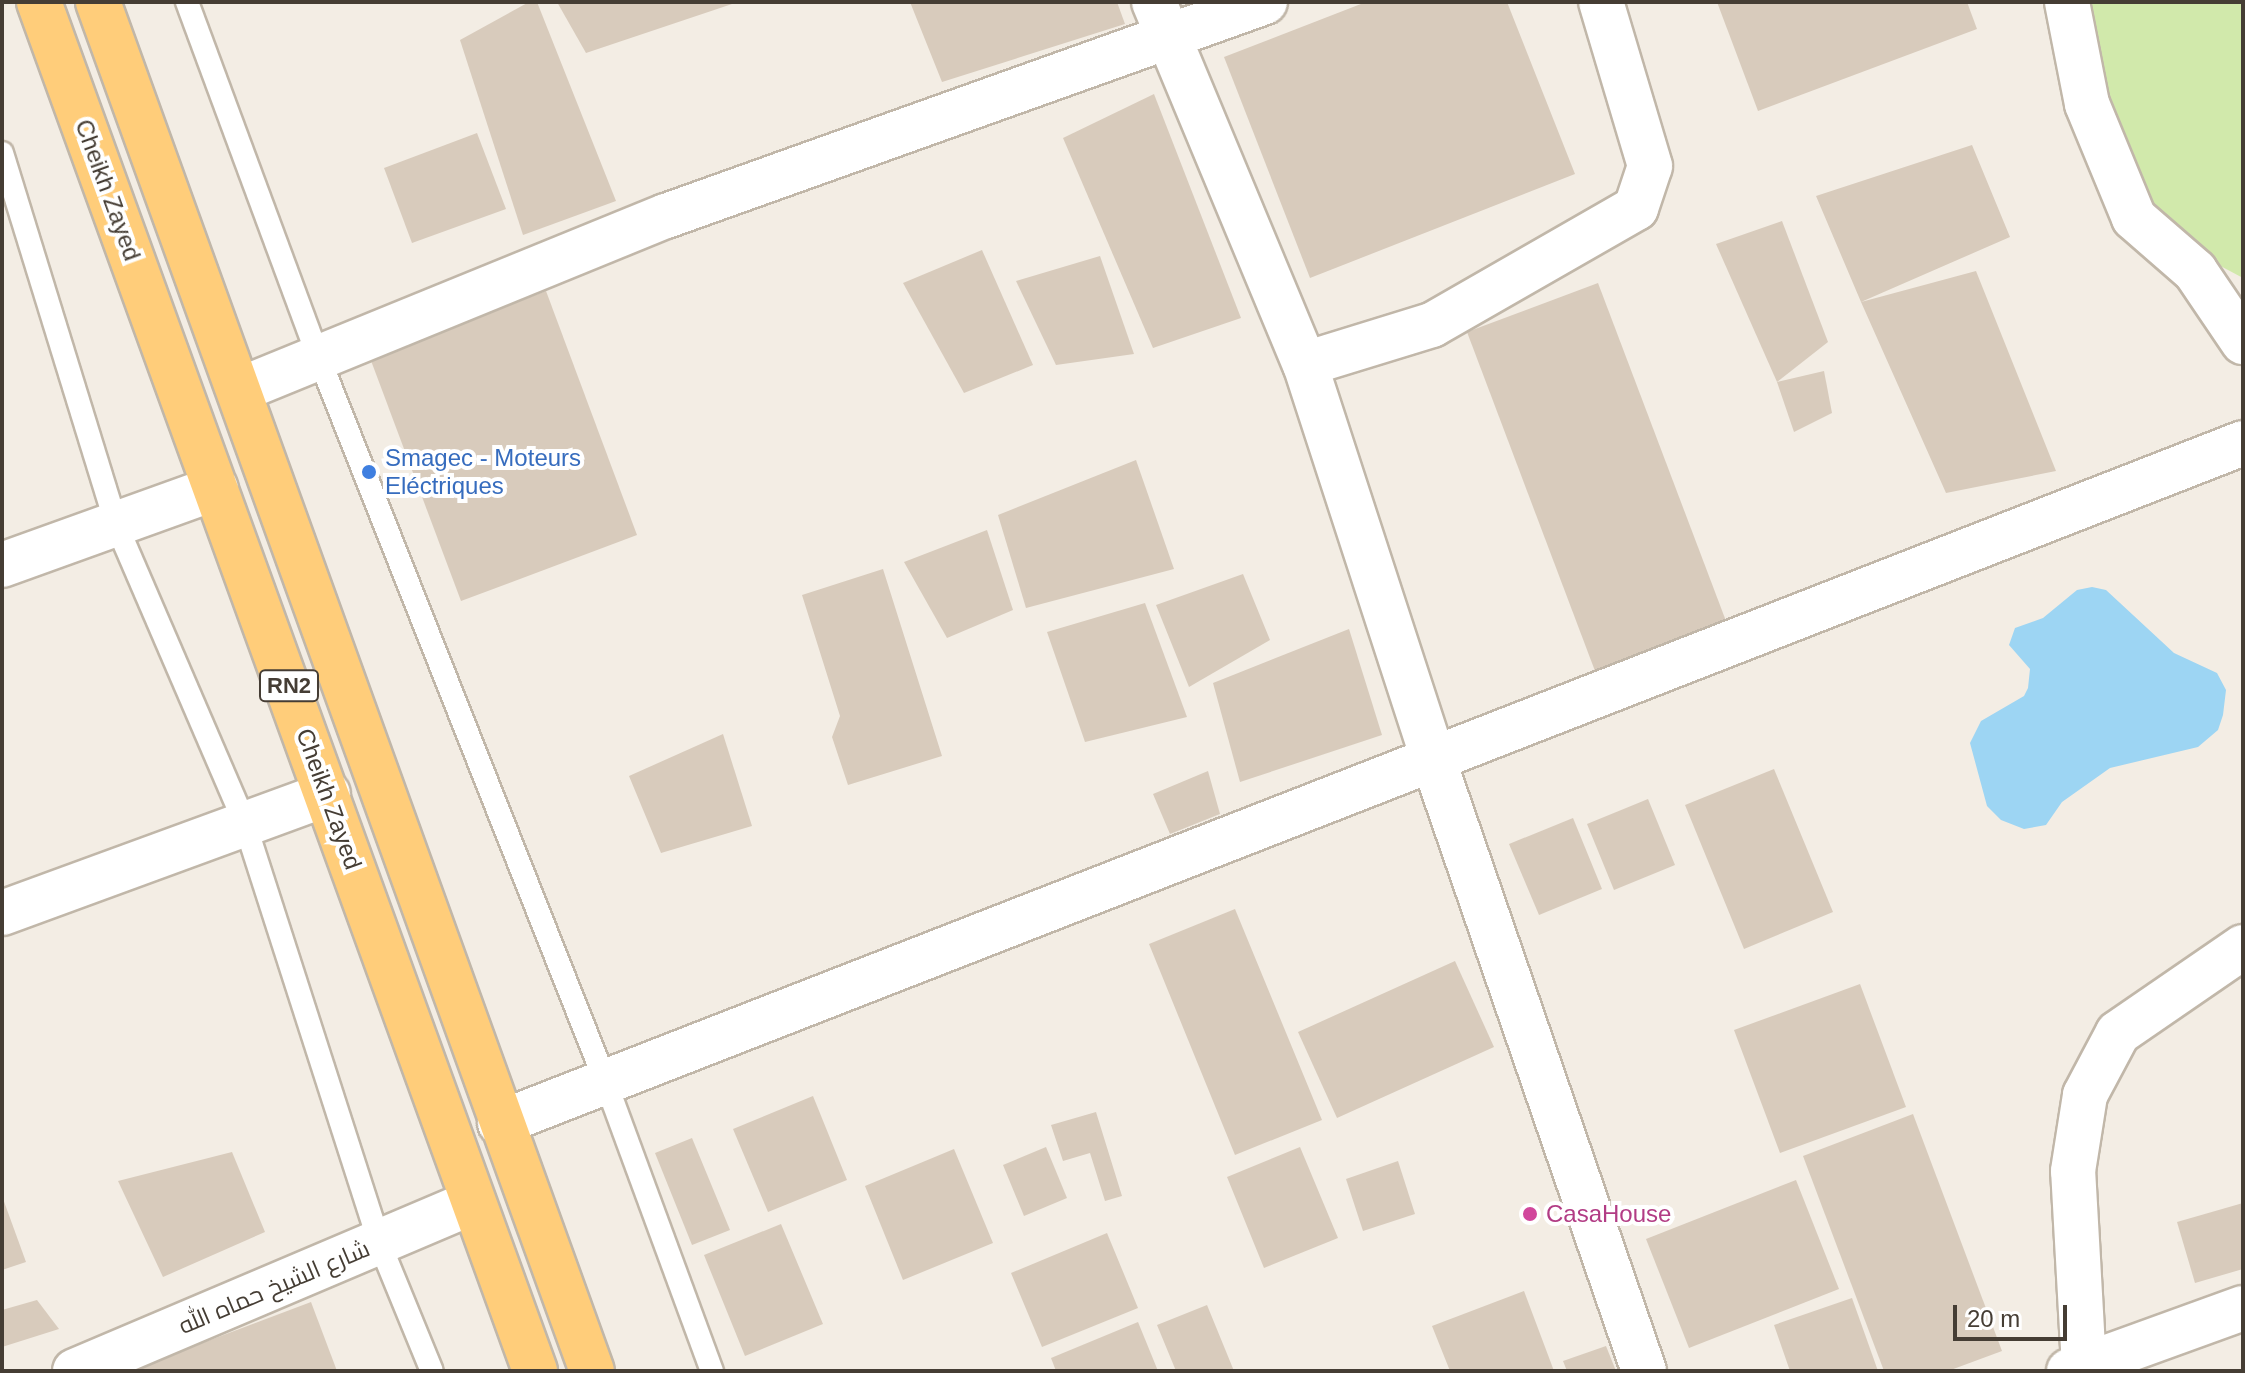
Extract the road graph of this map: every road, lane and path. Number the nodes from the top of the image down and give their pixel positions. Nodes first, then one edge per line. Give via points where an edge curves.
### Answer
1 (39, 2) edge
2 (98, 2) edge
3 (187, 2) edge
4 (1265, 2) edge
5 (1601, 2) edge
6 (2067, 2) edge
7 (1161, 21) edge
8 (2, 153) edge
9 (2243, 342) edge
10 (319, 358) junction
11 (1305, 364) junction
12 (239, 390) junction
13 (2243, 443) edge
14 (216, 488) junction
15 (116, 524) junction
16 (2, 565) edge
17 (1432, 756) junction
18 (328, 794) junction
19 (245, 824) junction
20 (2, 913) edge
21 (2243, 947) edge
22 (606, 1083) junction
23 (500, 1123) junction
24 (473, 1202) junction
25 (379, 1242) junction
26 (2243, 1308) edge
27 (2077, 1368) edge
28 (75, 1371) edge
29 (432, 1371) edge
30 (535, 1371) edge
31 (592, 1371) edge
32 (712, 1371) edge
33 (1644, 1371) edge

1 - 14 highway, Cheikh Zayed / RN2
2 - 12 highway, RN2
3 - 10 lane
4 - 7 street
5 - 11 street via 1650,166 1636,208 1432,325
6 - 9 street via 2087,104 2134,218 2195,271
7 - 10 street
7 - 11 street
8 - 15 lane
10 - 12 street
10 - 22 lane
11 - 17 street
12 - 23 highway, RN2
13 - 17 street
14 - 15 street
14 - 18 highway, Cheikh Zayed / RN2
15 - 16 street
15 - 19 lane
17 - 22 street
17 - 33 street
18 - 19 street
18 - 24 highway, Cheikh Zayed / RN2
19 - 20 street
19 - 25 lane
21 - 27 street via 2118,1033 2085,1095 2073,1171
22 - 23 street
22 - 32 lane
23 - 31 highway, RN2
24 - 25 street, شارع الشيخ حماه الله
24 - 30 highway, Cheikh Zayed / RN2
25 - 28 street, شارع الشيخ حماه الله
25 - 29 lane
26 - 27 street

